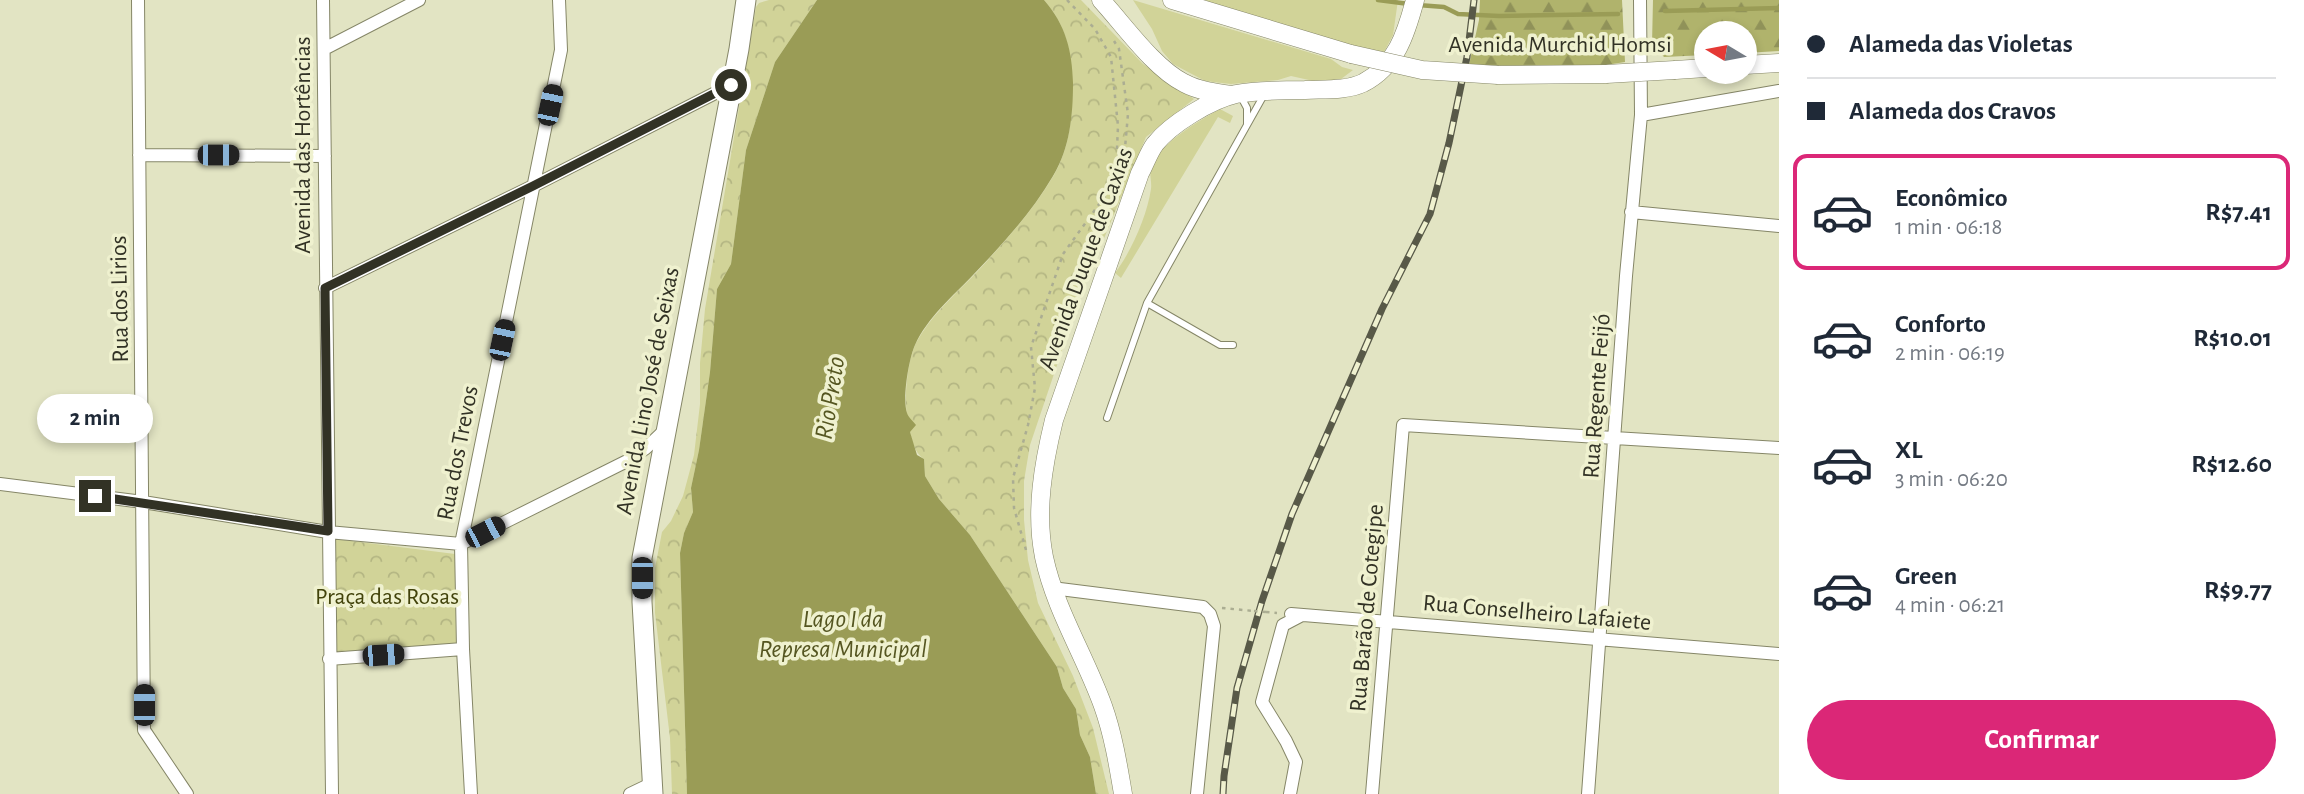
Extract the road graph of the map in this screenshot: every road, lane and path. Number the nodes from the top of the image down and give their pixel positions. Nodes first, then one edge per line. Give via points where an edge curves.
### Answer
1 (138, 0) edge
2 (323, 0) edge
3 (419, 0) edge
4 (559, 0) edge
5 (746, 0) edge
6 (1067, 0) edge
7 (1101, 0) edge
8 (1119, 0) edge
9 (1172, 0) edge
10 (1640, 0) edge
11 (1413, 5) edge
12 (324, 49) junction
13 (1144, 49) junction
14 (1779, 63) edge
15 (1757, 64) edge
16 (1694, 69) edge
17 (731, 85) junction
18 (1266, 90) junction
19 (1779, 91) edge
20 (1236, 94) junction
21 (1641, 115) junction
22 (1247, 126) junction
23 (139, 155) junction
24 (325, 156) junction
25 (1124, 178) dead end
26 (533, 186) junction
27 (1631, 212) junction
28 (1779, 226) edge
29 (325, 288) junction
30 (1147, 303) junction
31 (1233, 345) dead end
32 (1107, 418) dead end
33 (665, 430) junction
34 (1615, 439) junction
35 (1779, 448) edge
36 (627, 461) junction
37 (657, 470) junction
38 (0, 484) edge
39 (143, 502) junction
40 (328, 531) junction
41 (461, 544) junction
42 (1052, 588) junction
43 (1234, 609) dead end
44 (1266, 612) dead end
45 (1387, 621) junction
46 (1601, 640) junction
47 (463, 649) junction
48 (1779, 654) edge
49 (329, 659) junction
50 (653, 788) edge
51 (187, 794) edge
52 (332, 794) edge
53 (471, 794) edge
54 (630, 794) edge
55 (1123, 794) edge
56 (1197, 794) edge
57 (1290, 794) edge
58 (1372, 794) edge
59 (1588, 794) edge

1 - 23 street, Rua dos Lirios
2 - 12 street, Avenida das Hortências
3 - 12 street
4 - 26 street, Rua dos Trevos via 561,50
5 - 17 main road, Avenida Lino José de Seixas
6 - 25 path via 1095,29 1111,57 1116,148
7 - 13 main road
8 - 13 main road
9 - 16 main road, Avenida Murchid Homsi, bridge via 1350,54 1422,69 1498,75
10 - 21 street, Rua Regente Feijó
11 - 18 main road, Avenida Duque de Caxias via 1399,50 1362,84
12 - 24 street, Avenida das Hortências
13 - 20 main road via 1183,83
14 - 15 main road
17 - 26 street
17 - 33 main road, Avenida Lino José de Seixas
18 - 20 main road, Avenida Duque de Caxias
18 - 22 lane
19 - 21 street
20 - 22 lane via 1247,108
20 - 42 main road, Avenida Duque de Caxias via 1173,126 1154,145 1140,173 1045,456 1041,529
21 - 27 street, Rua Regente Feijó
22 - 30 lane
23 - 24 street
23 - 39 street, Rua dos Lirios
24 - 29 street, Avenida das Hortências
26 - 29 street
26 - 41 street, Rua dos Trevos
27 - 28 street
27 - 34 street, Rua Regente Feijó
29 - 40 street, Avenida das Hortências
30 - 31 lane via 1220,345
30 - 32 lane
33 - 36 street
33 - 37 main road, Avenida Lino José de Seixas
34 - 35 street
34 - 45 street, Rua Barão de Cotegipe via 1403,425
34 - 46 street, Rua Regente Feijó
36 - 37 street via 648,462
36 - 41 street
37 - 50 main road, Avenida Lino José de Seixas via 642,558
38 - 39 street
39 - 40 street
39 - 51 street, Rua dos Lirios via 144,730
40 - 41 street
40 - 49 street, Avenida das Hortências
41 - 47 street, Rua dos Trevos
42 - 55 main road, Avenida Duque de Caxias via 1103,706
42 - 56 street via 1203,607 1210,614 1214,626
43 - 44 path, bridge
45 - 46 street, Rua Conselheiro Lafaiete
45 - 57 street, Rua Conselheiro Lafaiete via 1296,614 1283,625 1262,702 1296,762
45 - 58 street, Rua Barão de Cotegipe
46 - 48 street, Rua Conselheiro Lafaiete
46 - 59 street, Rua Regente Feijó
47 - 49 street
47 - 53 street, Rua dos Trevos
49 - 52 street, Avenida das Hortências
50 - 54 street

